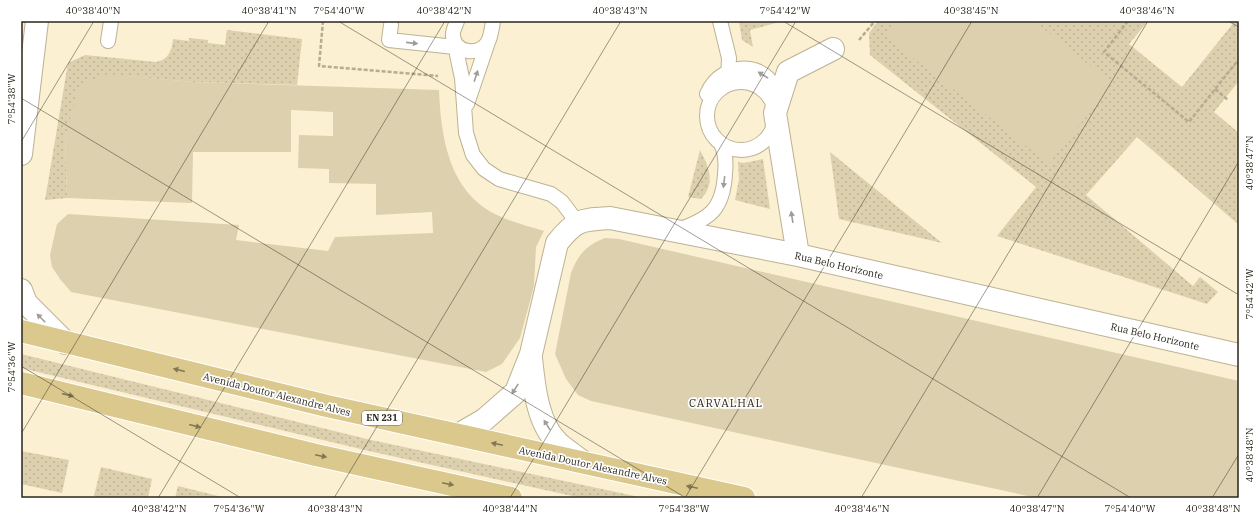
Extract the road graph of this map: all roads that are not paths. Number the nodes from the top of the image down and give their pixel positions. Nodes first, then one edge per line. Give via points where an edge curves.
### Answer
1 (37, 21) edge
2 (111, 21) edge
3 (457, 21) edge
4 (493, 21) edge
5 (720, 21) edge
6 (391, 25) dead end
7 (490, 38) junction
8 (108, 41) dead end
9 (454, 42) junction
10 (833, 49) dead end
11 (728, 78) junction
12 (776, 111) junction
13 (464, 114) junction
14 (721, 144) junction
15 (21, 154) edge
16 (577, 222) junction
17 (676, 231) junction
18 (798, 255) junction
19 (21, 290) edge
20 (21, 331) edge
21 (66, 343) junction
22 (531, 354) junction
23 (1239, 355) edge
24 (24, 385) edge
25 (458, 435) junction
26 (583, 462) junction
27 (511, 498) edge
28 (744, 498) edge

1 - 15 street
2 - 8 lane
3 - 9 lane
4 - 7 lane
5 - 11 lane via 728,58
6 -> 9 lane via 389,40
7 - 9 lane via 485,46 472,52 462,50
13 -> 7 lane
9 - 13 lane via 462,78
10 - 12 street via 788,72
12 -> 11 lane via 765,92 756,85
11 - 14 lane via 708,104 706,116 708,127
12 - 14 lane via 774,126 762,142 753,148 731,149
18 -> 12 street
13 - 16 lane via 472,155 484,169 499,179 551,194 562,202
14 -> 17 lane via 726,166 722,196 715,210 700,222
16 - 17 street, Rua Belo Horizonte via 610,218
16 - 22 street via 557,243
17 - 18 street, Rua Belo Horizonte
18 - 23 street, Rua Belo Horizonte
21 -> 19 street via 26,303
20 - 21 main road, Avenida Doutor Alexandre Alves / EN 231
25 -> 21 main road, Avenida Doutor Alexandre Alves / EN 231 via 320,405
22 -> 25 street via 516,392 484,420
26 -> 22 street via 557,442 542,417 534,386
24 -> 27 main road via 316,455
26 -> 25 main road, Avenida Doutor Alexandre Alves / EN 231
28 -> 26 main road, Avenida Doutor Alexandre Alves / EN 231

